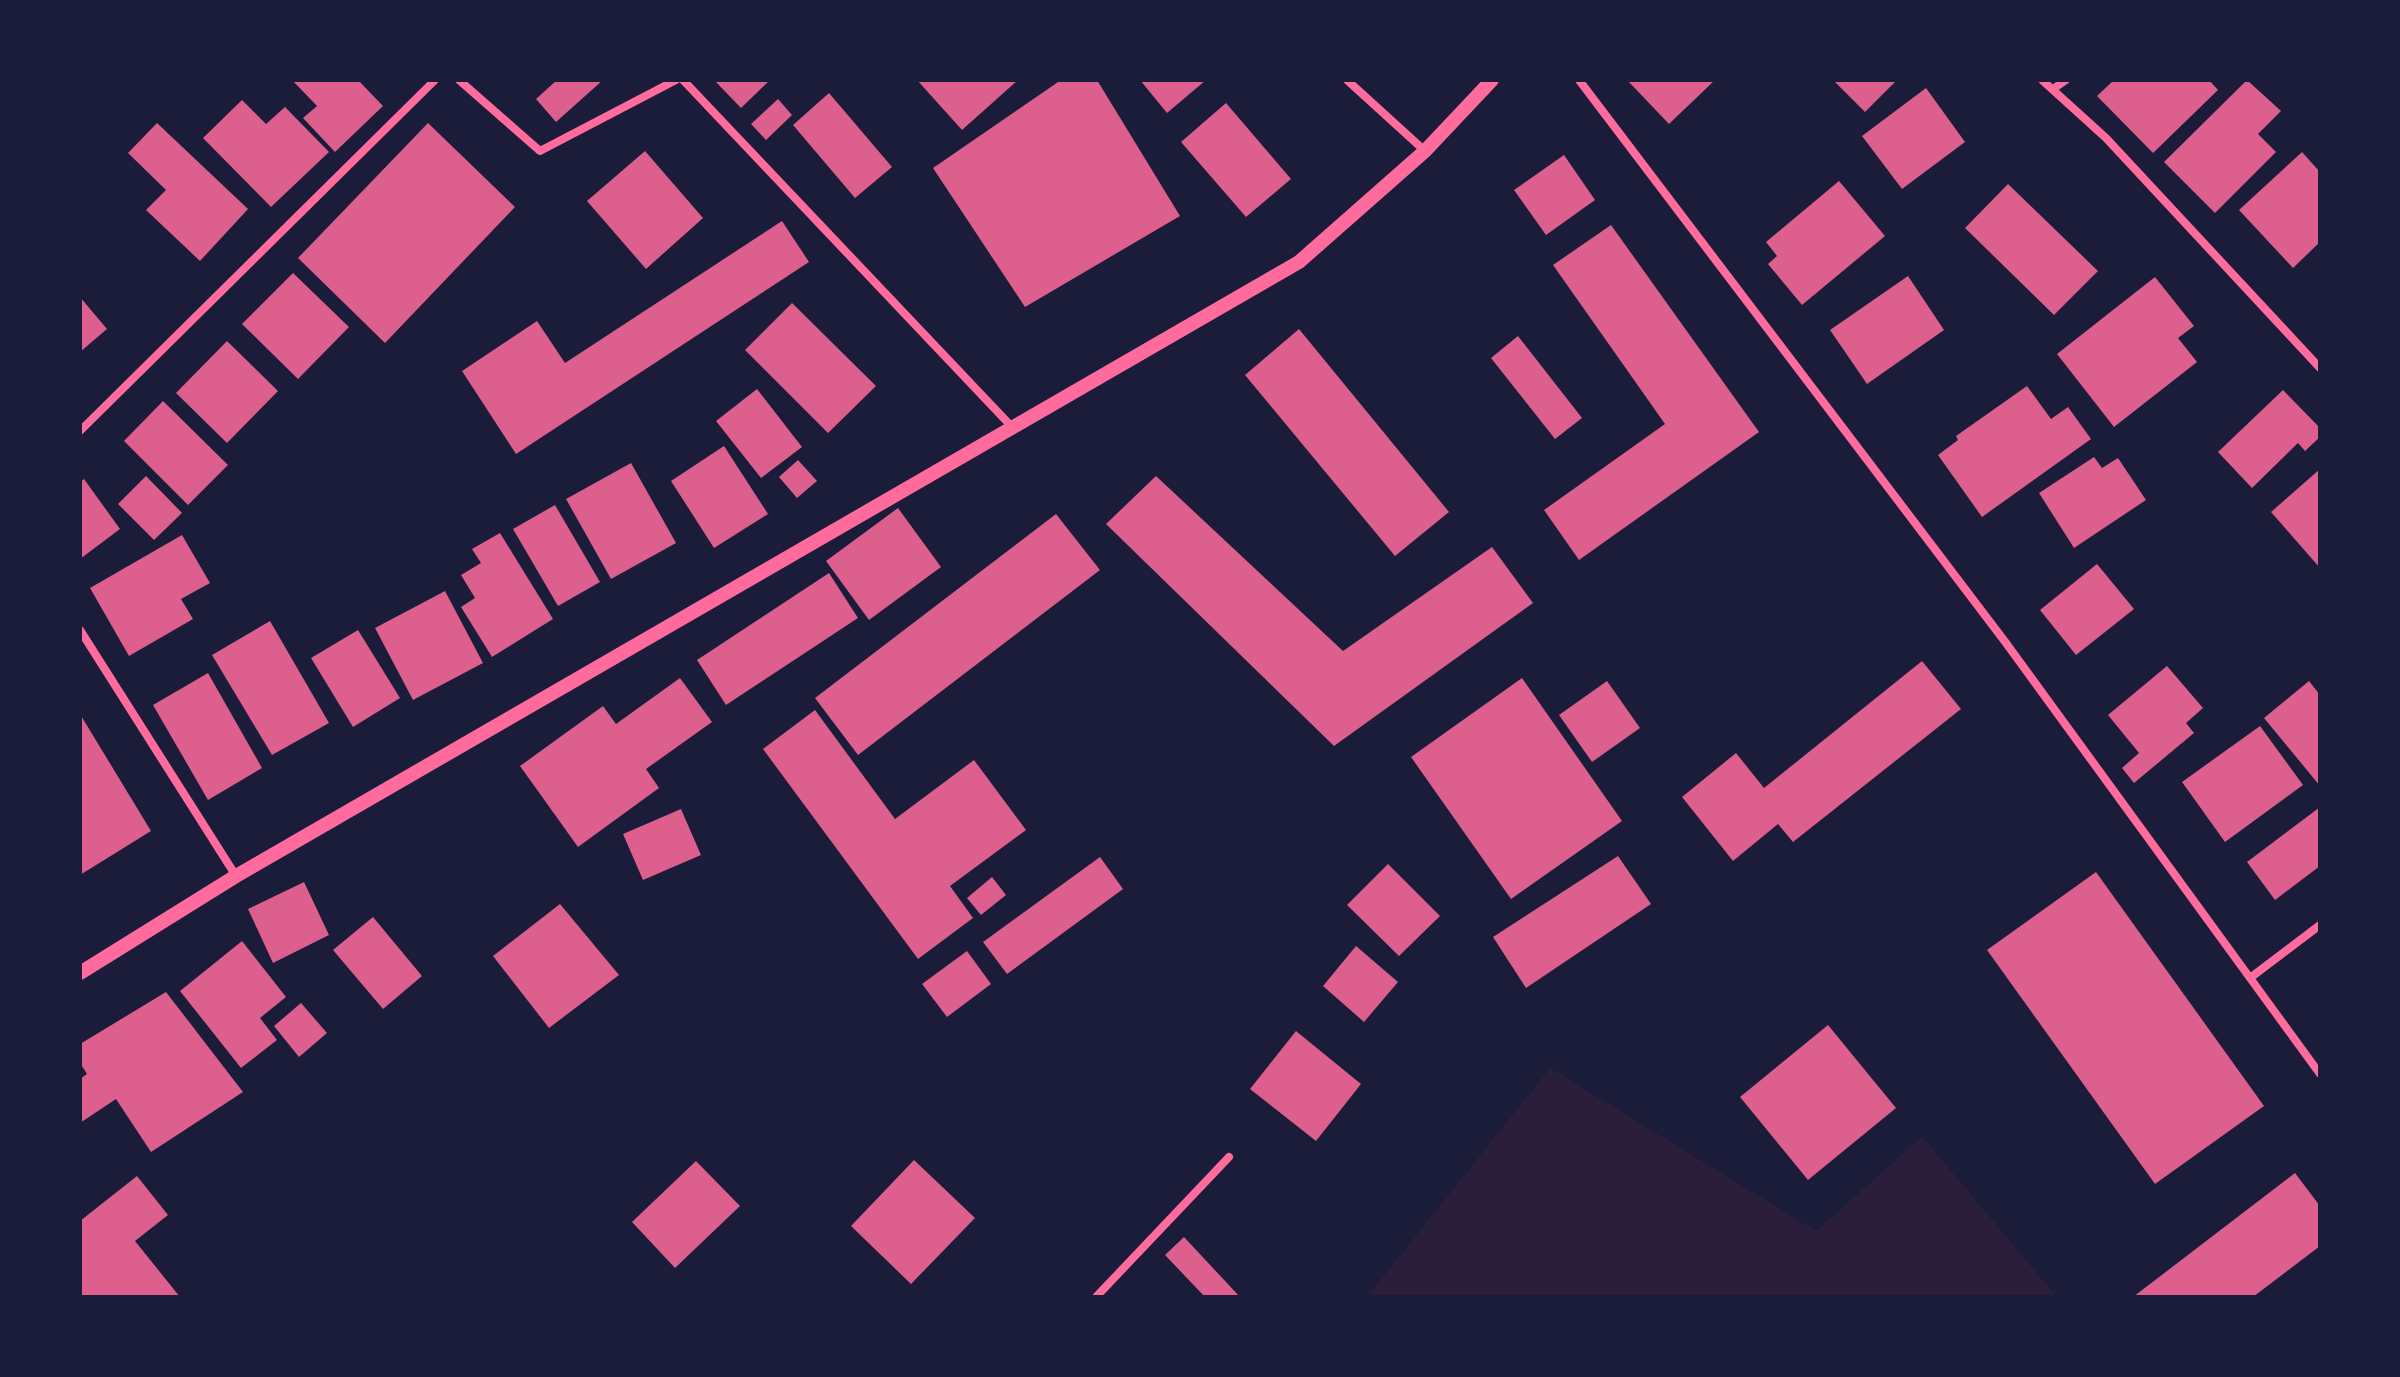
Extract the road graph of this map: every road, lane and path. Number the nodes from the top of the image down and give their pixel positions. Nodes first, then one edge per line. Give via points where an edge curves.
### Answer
1 (435, 80) edge
2 (459, 80) edge
3 (676, 80) edge
4 (683, 80) edge
5 (1347, 80) edge
6 (1492, 80) edge
7 (1579, 80) edge
8 (2042, 80) edge
9 (2066, 80) edge
10 (2053, 89) junction
11 (1425, 151) junction
12 (2320, 368) edge
13 (1013, 428) junction
14 (80, 431) edge
15 (80, 630) edge
16 (236, 876) junction
17 (2320, 925) edge
18 (80, 973) edge
19 (2250, 978) junction
20 (2320, 1074) edge
21 (1229, 1157) dead end
22 (1096, 1297) edge

1 - 14 street
2 - 3 street via 540,151
4 - 13 street
5 - 11 street
6 - 11 street
7 - 19 street via 2006,643
8 - 10 street
9 - 10 street
10 - 12 street via 2106,138
11 - 13 street via 1299,262
13 - 16 street
15 - 16 street
16 - 18 street
17 - 19 street
19 - 20 street
21 - 22 street

